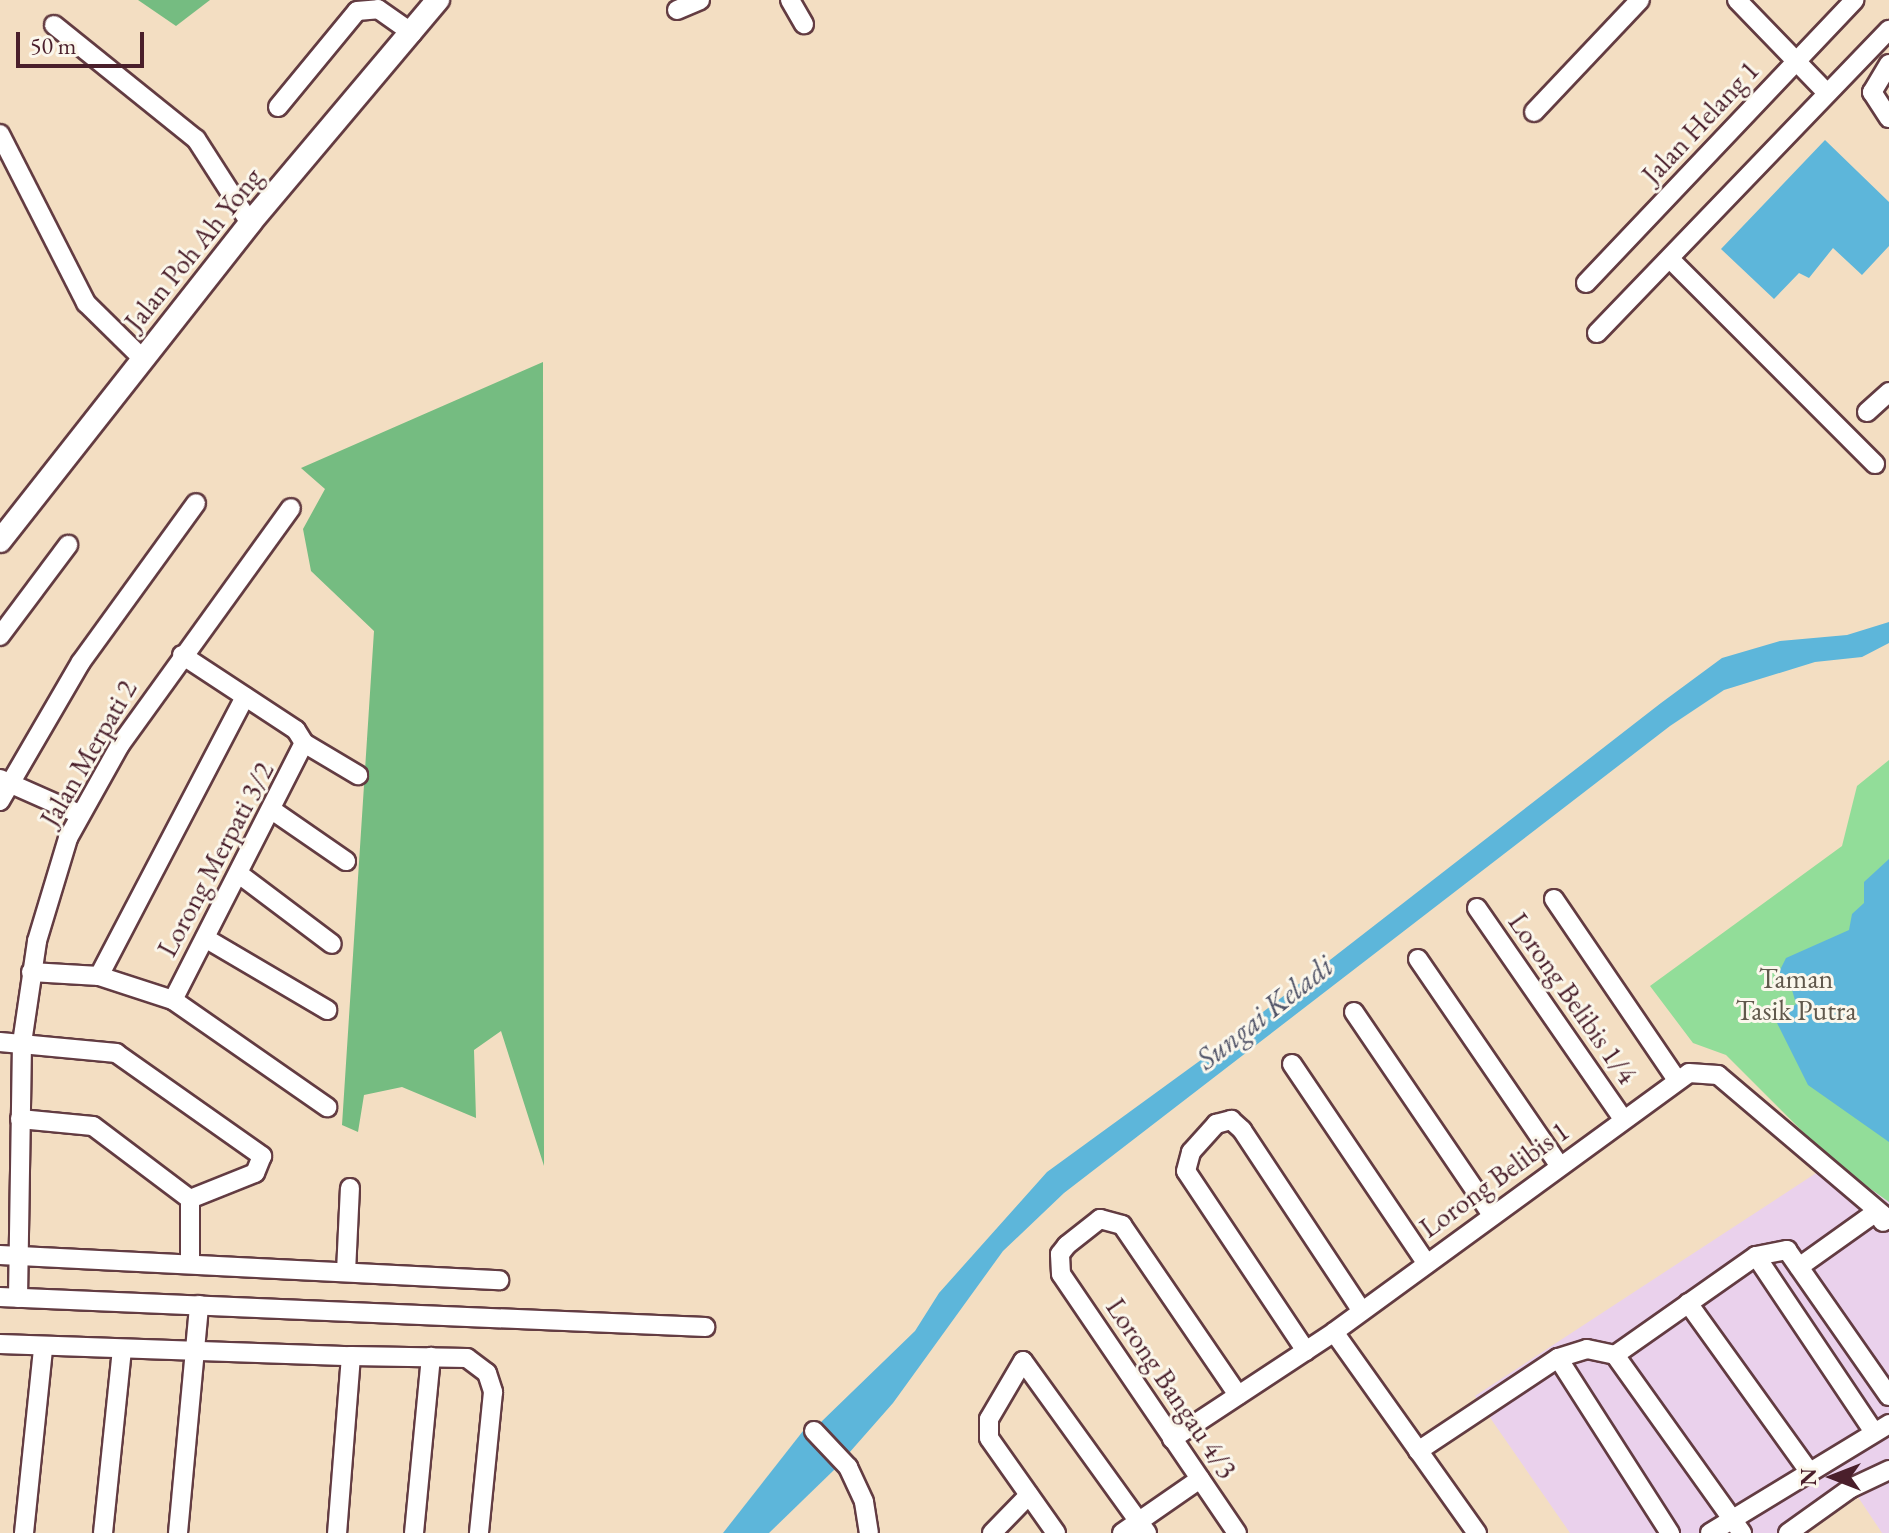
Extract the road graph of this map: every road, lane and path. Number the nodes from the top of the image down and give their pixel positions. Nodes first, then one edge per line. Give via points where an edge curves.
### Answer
1 (438, 0) edge
2 (700, 0) edge
3 (790, 0) edge
4 (1640, 0) edge
5 (1737, 0) edge
6 (1855, 0) edge
7 (677, 10) dead end
8 (804, 24) dead end
9 (54, 25) dead end
10 (1889, 30) edge
11 (412, 33) junction
12 (1796, 61) junction
13 (1889, 64) edge
14 (1827, 93) junction
15 (278, 107) dead end
16 (1534, 112) dead end
17 (1889, 118) edge
18 (0, 134) edge
19 (250, 223) junction
20 (1670, 259) junction
21 (1586, 283) dead end
22 (1597, 333) dead end
23 (143, 359) junction
24 (1889, 392) edge
25 (1867, 412) dead end
26 (1875, 464) dead end
27 (196, 503) dead end
28 (291, 508) dead end
29 (0, 541) edge
30 (68, 545) dead end
31 (0, 636) edge
32 (182, 655) junction
33 (245, 697) junction
34 (304, 743) junction
35 (358, 775) dead end
36 (4, 781) edge
37 (0, 801) edge
38 (272, 810) junction
39 (79, 814) junction
40 (346, 861) dead end
41 (239, 874) junction
42 (1554, 899) dead end
43 (1477, 908) dead end
44 (205, 938) junction
45 (332, 944) dead end
46 (1418, 959) dead end
47 (31, 972) junction
48 (99, 976) junction
49 (173, 1000) junction
50 (327, 1010) dead end
51 (1354, 1012) dead end
52 (0, 1042) edge
53 (22, 1043) junction
54 (1292, 1064) dead end
55 (1683, 1077) junction
56 (327, 1107) dead end
57 (20, 1119) junction
58 (1623, 1119) junction
59 (1560, 1166) junction
60 (350, 1188) dead end
61 (190, 1199) junction
62 (1492, 1215) junction
63 (1883, 1216) edge
64 (1889, 1231) edge
65 (9, 1255) edge
66 (1756, 1256) junction
67 (190, 1264) junction
68 (1427, 1264) junction
69 (1799, 1267) junction
70 (346, 1272) junction
71 (499, 1280) dead end
72 (9, 1297) edge
73 (1688, 1303) junction
74 (199, 1305) junction
75 (1362, 1311) junction
76 (705, 1327) dead end
77 (1334, 1332) junction
78 (0, 1344) edge
79 (43, 1348) junction
80 (122, 1350) junction
81 (1306, 1351) junction
82 (195, 1352) junction
83 (1615, 1355) junction
84 (351, 1356) junction
85 (431, 1357) junction
86 (1558, 1358) junction
87 (1238, 1395) junction
88 (1889, 1396) edge
89 (1881, 1426) edge
90 (814, 1431) dead end
91 (1172, 1439) junction
92 (1418, 1451) junction
93 (1808, 1470) junction
94 (1889, 1470) edge
95 (1200, 1479) junction
96 (1029, 1495) junction
97 (1737, 1526) edge
98 (1143, 1527) edge
99 (1473, 1532) edge
100 (24, 1533) edge
101 (103, 1533) edge
102 (178, 1533) edge
103 (337, 1533) edge
104 (414, 1533) edge
105 (479, 1533) edge
106 (869, 1533) edge
107 (992, 1533) edge
108 (1056, 1533) edge
109 (1122, 1533) edge
110 (1237, 1533) edge
111 (1670, 1533) edge
112 (1710, 1533) edge
113 (1788, 1533) edge

1 - 11 main road, Jalan Poh Ah Yong
2 - 7 street
3 - 8 street
4 - 16 street
5 - 12 street
6 - 12 street, Jalan Helang 1
9 - 19 street via 196,139
10 - 14 street
11 - 15 street via 378,9 357,11
11 - 19 main road, Jalan Poh Ah Yong
12 - 14 street
12 - 21 street, Jalan Helang 1
13 - 17 street via 1872,92
14 - 20 street
18 - 23 street via 86,303
19 - 23 main road, Jalan Poh Ah Yong
20 - 22 street
20 - 26 street
23 - 29 main road, Jalan Poh Ah Yong
24 - 25 street
27 - 36 street via 81,662
28 - 32 street, Jalan Merpati 2
30 - 31 street
32 - 33 street
32 - 39 street, Jalan Merpati 2
33 - 34 street via 296,730
33 - 48 street
34 - 35 street
34 - 38 street, Lorong Merpati 3/2
36 - 37 street
36 - 39 street
38 - 40 street
38 - 41 street, Lorong Merpati 3/2
39 - 47 street, Jalan Merpati 2 via 56,874
41 - 44 street, Lorong Merpati 3/2
41 - 45 street
42 - 55 street
43 - 58 street, Lorong Belibis 1/4
44 - 49 street, Lorong Merpati 3/2
44 - 50 street
46 - 59 street
47 - 48 street
47 - 53 street, Jalan Merpati 2
48 - 49 street
49 - 56 street
51 - 62 street
52 - 53 street
53 - 57 street, Jalan Merpati 2
53 - 61 street via 116,1053 262,1156 255,1173
54 - 68 street
55 - 58 street, Lorong Belibis 1
55 - 63 street via 1718,1075
57 - 61 street via 93,1126
57 - 65 street, Jalan Merpati 2
58 - 59 street, Lorong Belibis 1
59 - 62 street, Lorong Belibis 1
60 - 70 street
61 - 67 street
62 - 68 street, Lorong Belibis 1
63 - 64 street
63 - 69 street
65 - 67 street
65 - 72 street, Jalan Merpati 2
66 - 69 street via 1787,1250
66 - 73 street
66 - 89 street
67 - 70 street
68 - 75 street, Lorong Belibis 1
69 - 88 street
70 - 71 street
72 - 74 street
73 - 83 street
73 - 93 street
74 - 76 street
74 - 82 street
75 - 77 street, Lorong Belibis 1
75 - 81 street via 1231,1120 1216,1124 1198,1143 1186,1171
77 - 81 street, Lorong Belibis 1
77 - 92 street
78 - 79 street
79 - 80 street
79 - 100 street
80 - 82 street
80 - 101 street
81 - 87 street, Lorong Belibis 1
82 - 84 street
82 - 102 street
83 - 86 street via 1587,1349
83 - 97 street
84 - 85 street
84 - 103 street
85 - 104 street
85 - 105 street via 467,1358 487,1373 493,1392
86 - 92 street
86 - 111 street
87 - 91 street, Lorong Belibis 1
87 - 91 street, Lorong Bangau 4/3 via 1113,1219 1100,1219 1060,1254 1061,1274
89 - 93 street
90 - 106 street via 848,1467 864,1502
91 - 95 street, Lorong Bangau 4/3
92 - 99 street
93 - 97 street
94 - 113 street via 1851,1488
95 - 98 street
95 - 110 street, Lorong Bangau 4/3
96 - 98 street via 989,1438 989,1419 1023,1361
96 - 107 street
96 - 108 street
97 - 112 street
98 - 109 street

